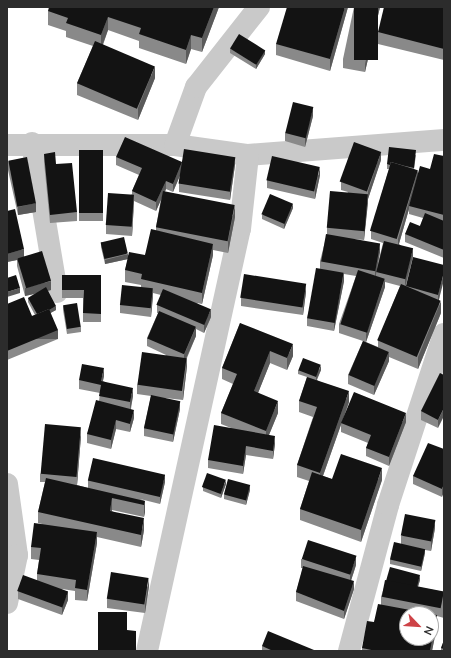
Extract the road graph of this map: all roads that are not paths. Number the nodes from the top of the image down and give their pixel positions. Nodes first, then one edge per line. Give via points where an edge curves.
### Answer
1 (259, 7) edge
2 (444, 140) edge
3 (32, 143) junction
4 (7, 145) edge
5 (175, 145) junction
6 (248, 155) junction
7 (57, 292) dead end
8 (444, 334) edge
9 (7, 484) edge
10 (7, 602) edge
11 (147, 651) edge
12 (348, 651) edge

1 - 5 street via 196,87
2 - 6 street
3 - 4 street
3 - 5 street
3 - 7 street
5 - 6 street
6 - 11 street via 240,229
8 - 12 street via 388,505
9 - 10 street via 17,555

